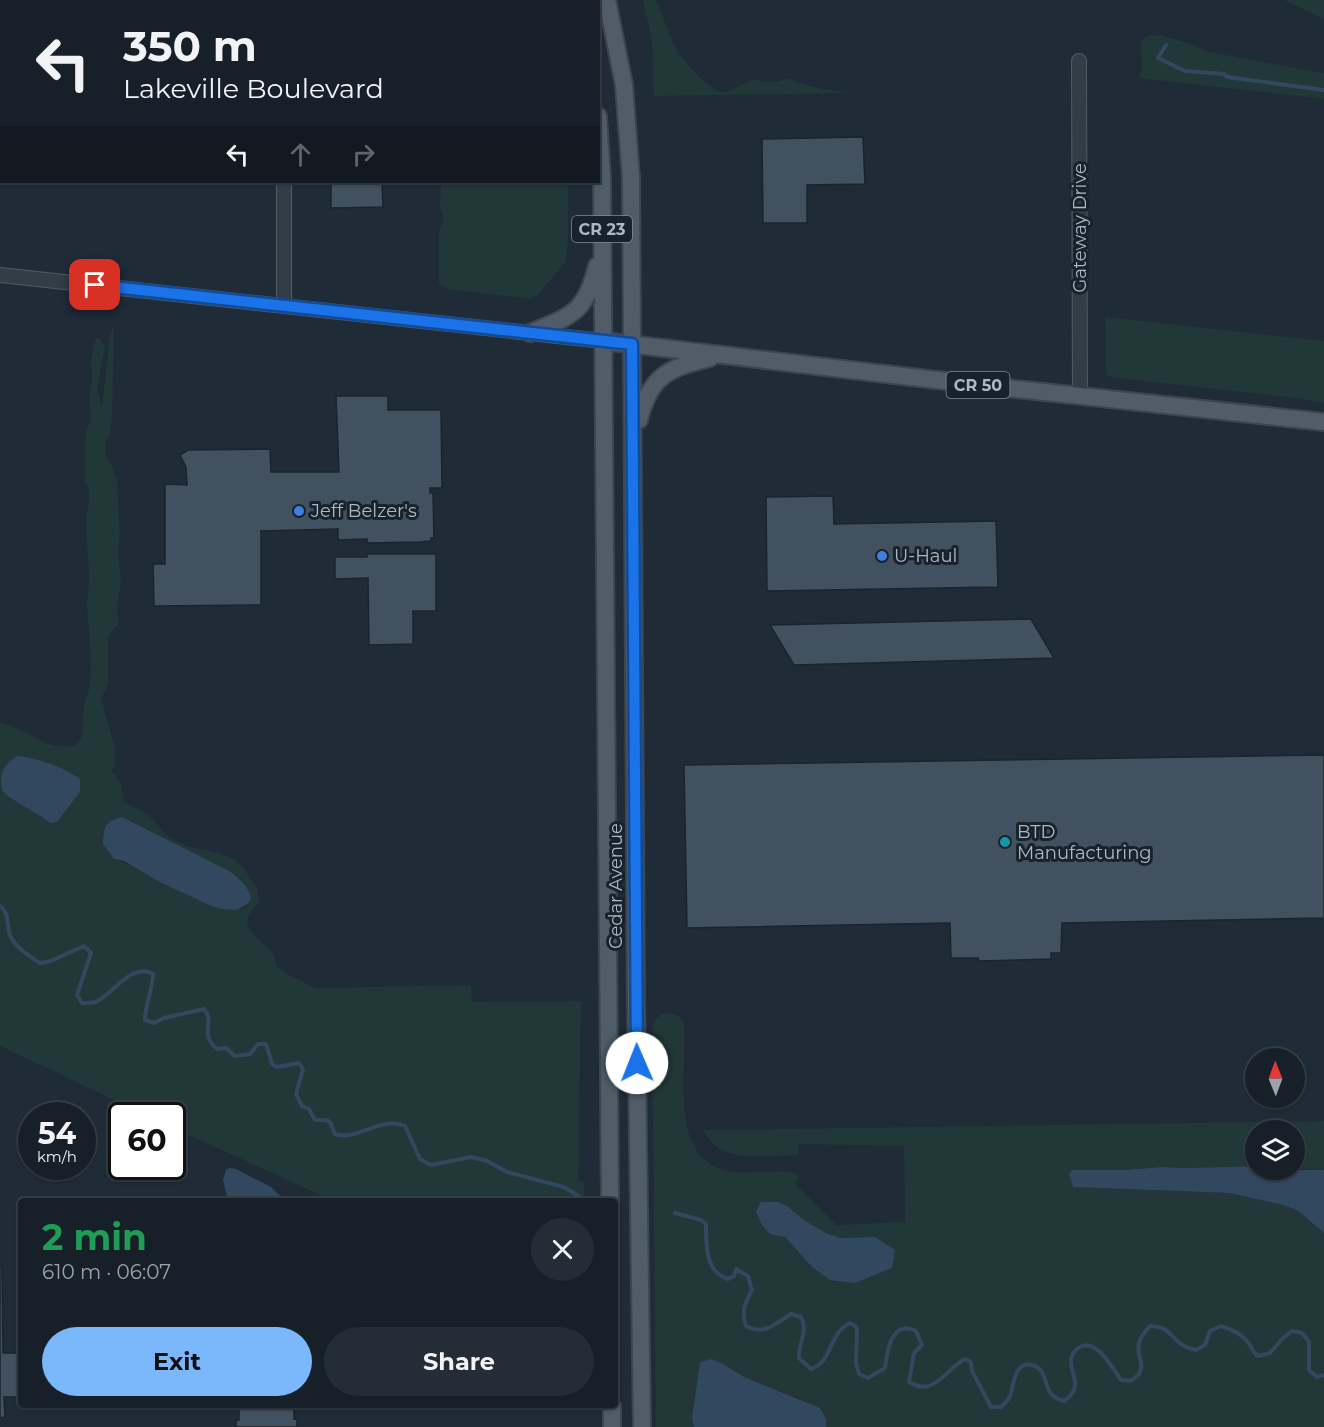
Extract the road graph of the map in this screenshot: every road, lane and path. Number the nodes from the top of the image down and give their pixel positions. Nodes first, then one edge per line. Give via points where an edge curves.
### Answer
1 (607, 0) edge
2 (1079, 61) dead end
3 (600, 139) edge
4 (284, 183) edge
5 (603, 242) junction
6 (0, 275) edge
7 (284, 306) junction
8 (530, 333) junction
9 (603, 341) junction
10 (632, 344) junction
11 (723, 355) junction
12 (1080, 396) junction
13 (1324, 422) edge
14 (633, 441) junction
15 (610, 1198) edge
16 (612, 1408) edge
17 (612, 1427) edge
18 (642, 1427) edge

1 - 10 main road, CR 23 via 628,115
2 - 12 street, Gateway Drive
3 - 5 main road, CR 23
4 - 7 street
5 - 8 main road via 591,289 577,310
5 - 9 main road, CR 23
6 - 7 street
7 - 8 street
8 - 9 street
9 - 10 main road, CR 50
9 - 15 main road, Cedar Avenue / CR 23
10 - 11 main road, CR 50
10 - 14 main road, Cedar Avenue / CR 23
11 - 12 main road, CR 50
11 - 14 main road via 674,368 661,376 644,401
12 - 13 main road, CR 50
14 - 18 main road, Cedar Avenue / CR 23
16 - 17 main road

